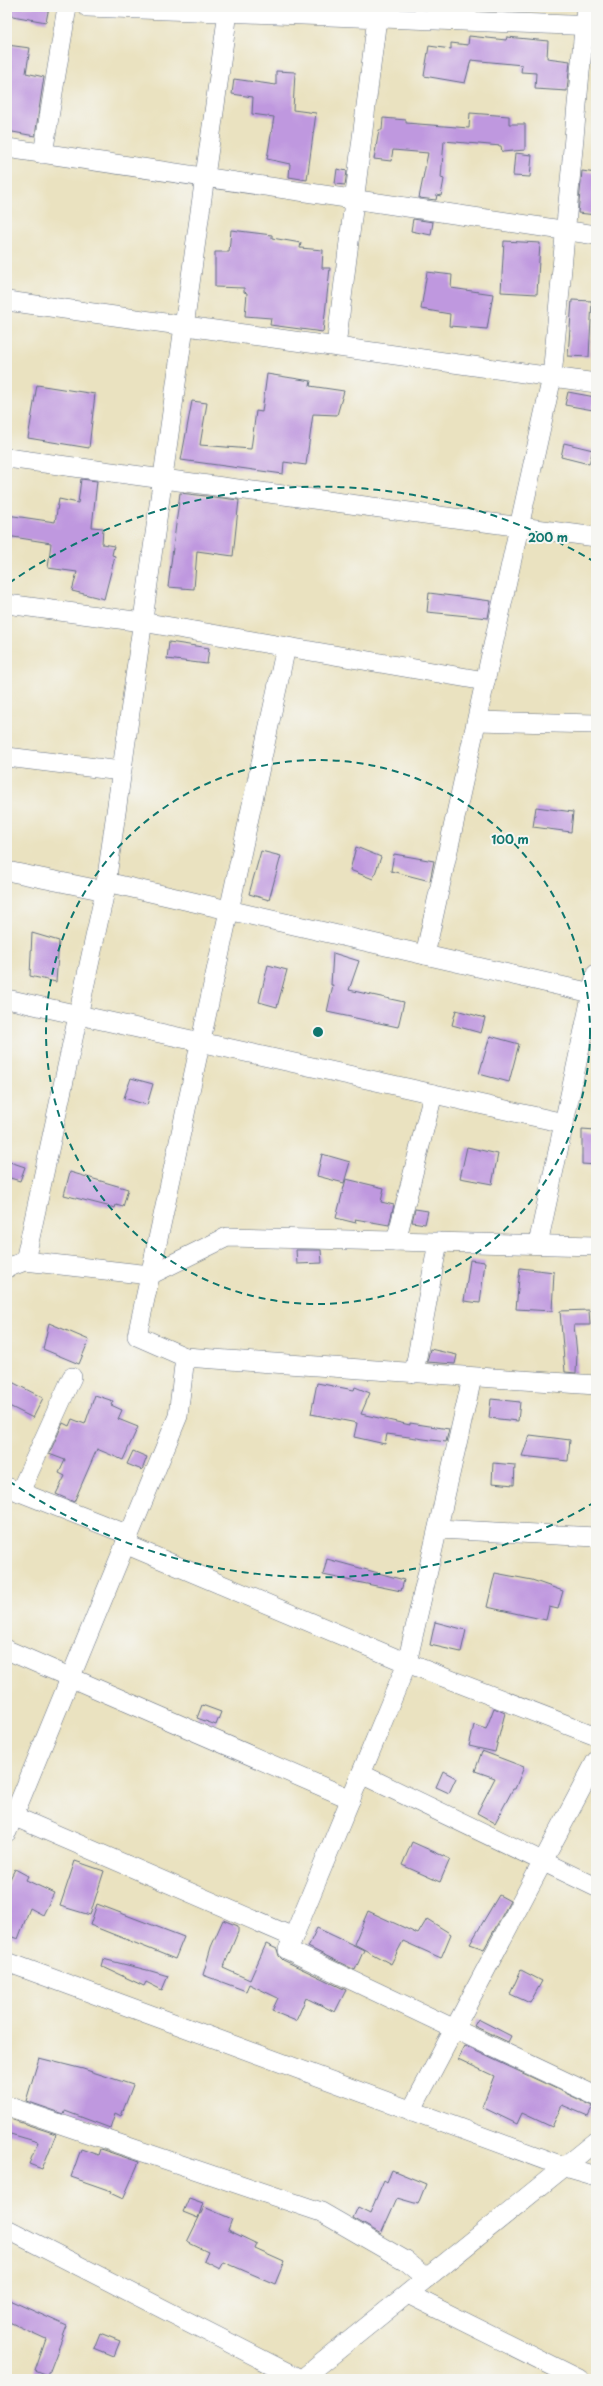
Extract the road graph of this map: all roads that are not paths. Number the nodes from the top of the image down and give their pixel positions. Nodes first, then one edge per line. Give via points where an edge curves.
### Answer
1 (67, 7) edge
2 (87, 7) edge
3 (586, 7) edge
4 (179, 9) edge
5 (228, 12) junction
6 (357, 12) edge
7 (377, 18) junction
8 (591, 26) edge
9 (7, 148) edge
10 (43, 154) junction
11 (205, 178) junction
12 (355, 200) junction
13 (567, 231) junction
14 (596, 235) edge
15 (7, 301) edge
16 (184, 326) junction
17 (336, 346) junction
18 (552, 376) junction
19 (596, 383) edge
20 (7, 458) edge
21 (162, 479) junction
22 (519, 527) junction
23 (596, 538) edge
24 (7, 604) edge
25 (142, 622) junction
26 (286, 647) junction
27 (485, 681) junction
28 (477, 721) junction
29 (596, 724) edge
30 (7, 756) edge
31 (121, 771) junction
32 (7, 871) edge
33 (105, 886) junction
34 (230, 910) junction
35 (425, 955) junction
36 (596, 974) edge
37 (594, 993) edge
38 (7, 999) edge
39 (78, 1014) junction
40 (201, 1042) junction
41 (433, 1094) junction
42 (564, 1123) junction
43 (396, 1241) junction
44 (438, 1242) junction
45 (538, 1244) junction
46 (596, 1246) edge
47 (25, 1261) junction
48 (7, 1268) edge
49 (150, 1275) junction
50 (185, 1357) junction
51 (414, 1373) junction
52 (72, 1377) dead end
53 (472, 1378) junction
54 (596, 1385) edge
55 (14, 1490) edge
56 (438, 1529) junction
57 (596, 1537) edge
58 (127, 1540) junction
59 (7, 1650) edge
60 (407, 1663) junction
61 (70, 1678) junction
62 (596, 1736) edge
63 (596, 1761) edge
64 (361, 1774) junction
65 (351, 1799) junction
66 (12, 1813) edge
67 (544, 1862) junction
68 (596, 1887) edge
69 (293, 1937) junction
70 (7, 1962) edge
71 (455, 2029) junction
72 (596, 2096) edge
73 (7, 2106) edge
74 (411, 2111) junction
75 (596, 2141) edge
76 (565, 2167) junction
77 (596, 2176) edge
78 (7, 2229) edge
79 (427, 2278) junction
80 (408, 2294) junction
81 (301, 2379) edge
82 (579, 2379) edge

1 - 10 street
2 - 4 street
3 - 8 street
4 - 5 street
5 - 6 street
5 - 11 street
6 - 7 street
7 - 8 street
7 - 12 street
8 - 13 street
9 - 10 street
10 - 11 street
11 - 12 street
11 - 16 street
12 - 13 street
12 - 17 street
13 - 14 street
13 - 18 street
15 - 16 street
16 - 17 street
16 - 21 street
17 - 18 street
18 - 19 street
18 - 22 street
20 - 21 street
21 - 22 street
21 - 25 street
22 - 23 street
22 - 27 street
24 - 25 street
25 - 26 street
25 - 31 street
26 - 27 street
26 - 34 street
27 - 28 street
28 - 29 street
28 - 35 street
30 - 31 street
31 - 33 street
32 - 33 street
33 - 34 street
33 - 39 street
34 - 35 street
34 - 40 street
35 - 37 street
36 - 37 street
37 - 42 street
38 - 39 street
39 - 40 street
39 - 47 street
40 - 41 street
40 - 49 street
41 - 42 street
41 - 43 street
42 - 45 street
43 - 44 street
43 - 49 street via 227,1237
44 - 45 street
44 - 51 street
45 - 46 street
47 - 48 street
47 - 49 street
49 - 50 street via 137,1336
50 - 51 street
50 - 58 street via 178,1416
51 - 53 street
52 - 55 street
53 - 54 street
53 - 56 street
55 - 58 street
56 - 57 street
56 - 60 street
58 - 60 street
58 - 61 street
59 - 61 street
60 - 62 street
60 - 64 street
61 - 65 street
61 - 66 street
63 - 67 street
64 - 65 street
64 - 67 street
65 - 69 street
66 - 69 street
67 - 68 street
67 - 71 street
69 - 71 street via 288,1950
70 - 74 street
71 - 72 street
71 - 74 street
73 - 79 street via 321,2212 406,2261
74 - 76 street
75 - 76 street
76 - 77 street
76 - 79 street
78 - 81 street
79 - 80 street
80 - 81 street
80 - 82 street

